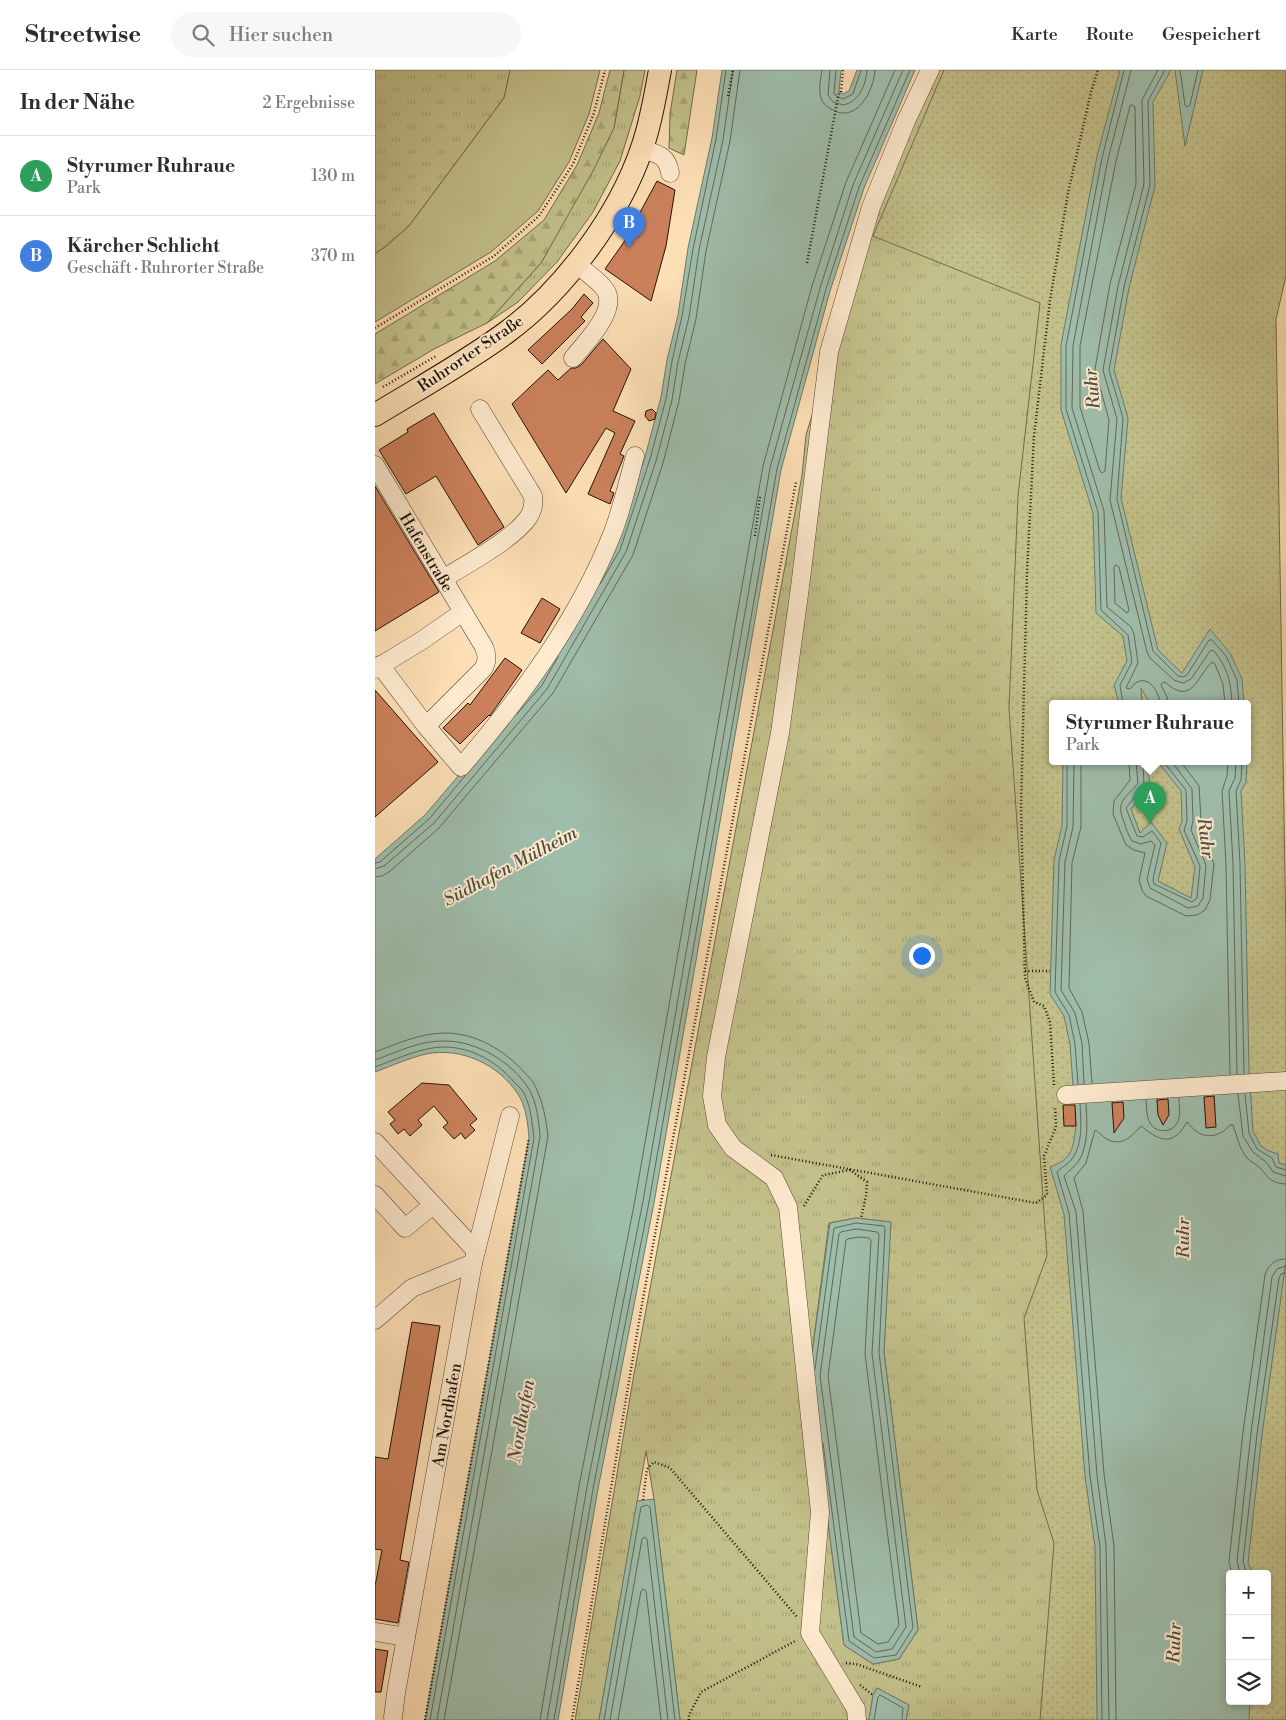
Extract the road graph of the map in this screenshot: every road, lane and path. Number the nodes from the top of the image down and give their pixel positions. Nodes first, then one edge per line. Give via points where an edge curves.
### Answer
1 (605, 70) edge
2 (660, 70) edge
3 (733, 70) edge
4 (843, 70) edge
5 (929, 70) edge
6 (1098, 70) edge
7 (728, 96) dead end
8 (642, 149) junction
9 (670, 173) dead end
10 (807, 263) dead end
11 (576, 264) junction
12 (375, 328) edge
13 (437, 355) dead end
14 (573, 358) dead end
15 (383, 388) dead end
16 (480, 409) dead end
17 (375, 415) edge
18 (635, 456) dead end
19 (375, 465) edge
20 (797, 476) dead end
21 (760, 496) dead end
22 (755, 536) dead end
23 (443, 579) junction
24 (463, 612) junction
25 (378, 667) edge
26 (426, 726) junction
27 (1025, 971) junction
28 (1050, 971) dead end
29 (1286, 1081) edge
30 (1058, 1094) junction
31 (510, 1116) dead end
32 (529, 1138) dead end
33 (375, 1142) edge
34 (768, 1155) dead end
35 (850, 1170) junction
36 (375, 1196) edge
37 (433, 1204) junction
38 (861, 1218) dead end
39 (790, 1229) junction
40 (474, 1257) junction
41 (375, 1320) edge
42 (643, 1500) dead end
43 (375, 1632) edge
44 (810, 1633) junction
45 (406, 1637) junction
46 (827, 1660) junction
47 (922, 1687) dead end
48 (393, 1716) dead end
49 (425, 1720) edge
50 (572, 1720) edge
51 (689, 1720) edge
52 (857, 1720) edge

1 - 12 path via 594,113 573,164 539,216 494,256
2 - 8 main road, Ruhrorter Straße
3 - 7 path
4 - 10 path
5 - 39 street via 871,207 829,352 780,733 711,1096 717,1125 733,1148 774,1178 788,1207
6 - 27 path via 1068,193 1050,300 1034,436 1021,806
8 - 9 street via 664,158
8 - 11 main road, Ruhrorter Straße via 600,232
11 - 14 street via 604,288 609,297 601,324
11 - 17 main road, Ruhrorter Straße via 547,298 508,332
13 - 15 path
16 - 23 street via 533,496 534,507 521,526
18 - 26 street via 613,532 591,581 567,625 501,720 461,767
19 - 23 street, Hafenstraße
20 - 50 path via 644,1294
21 - 22 path
23 - 24 street, Hafenstraße
24 - 25 street
24 - 26 street, Hafenstraße via 484,647 486,663
25 - 26 street
27 - 28 path
27 - 30 path via 1034,1002 1043,1006 1050,1022
29 - 30 street
30 - 35 path via 1056,1127 1044,1156 1047,1195 1036,1203
31 - 40 street, Am Nordhafen
32 - 49 path
33 - 37 street
34 - 35 path
35 - 38 path via 867,1182
35 - 39 path via 823,1175
36 - 37 street via 405,1228
37 - 40 street
39 - 44 street via 819,1512
40 - 41 street via 412,1288
40 - 45 street, Am Nordhafen
42 - 44 path via 647,1469 654,1462 670,1468
43 - 45 street
44 - 46 street
44 - 51 path via 701,1692
45 - 48 street, Am Nordhafen
46 - 47 path via 856,1664
46 - 52 street via 856,1709

